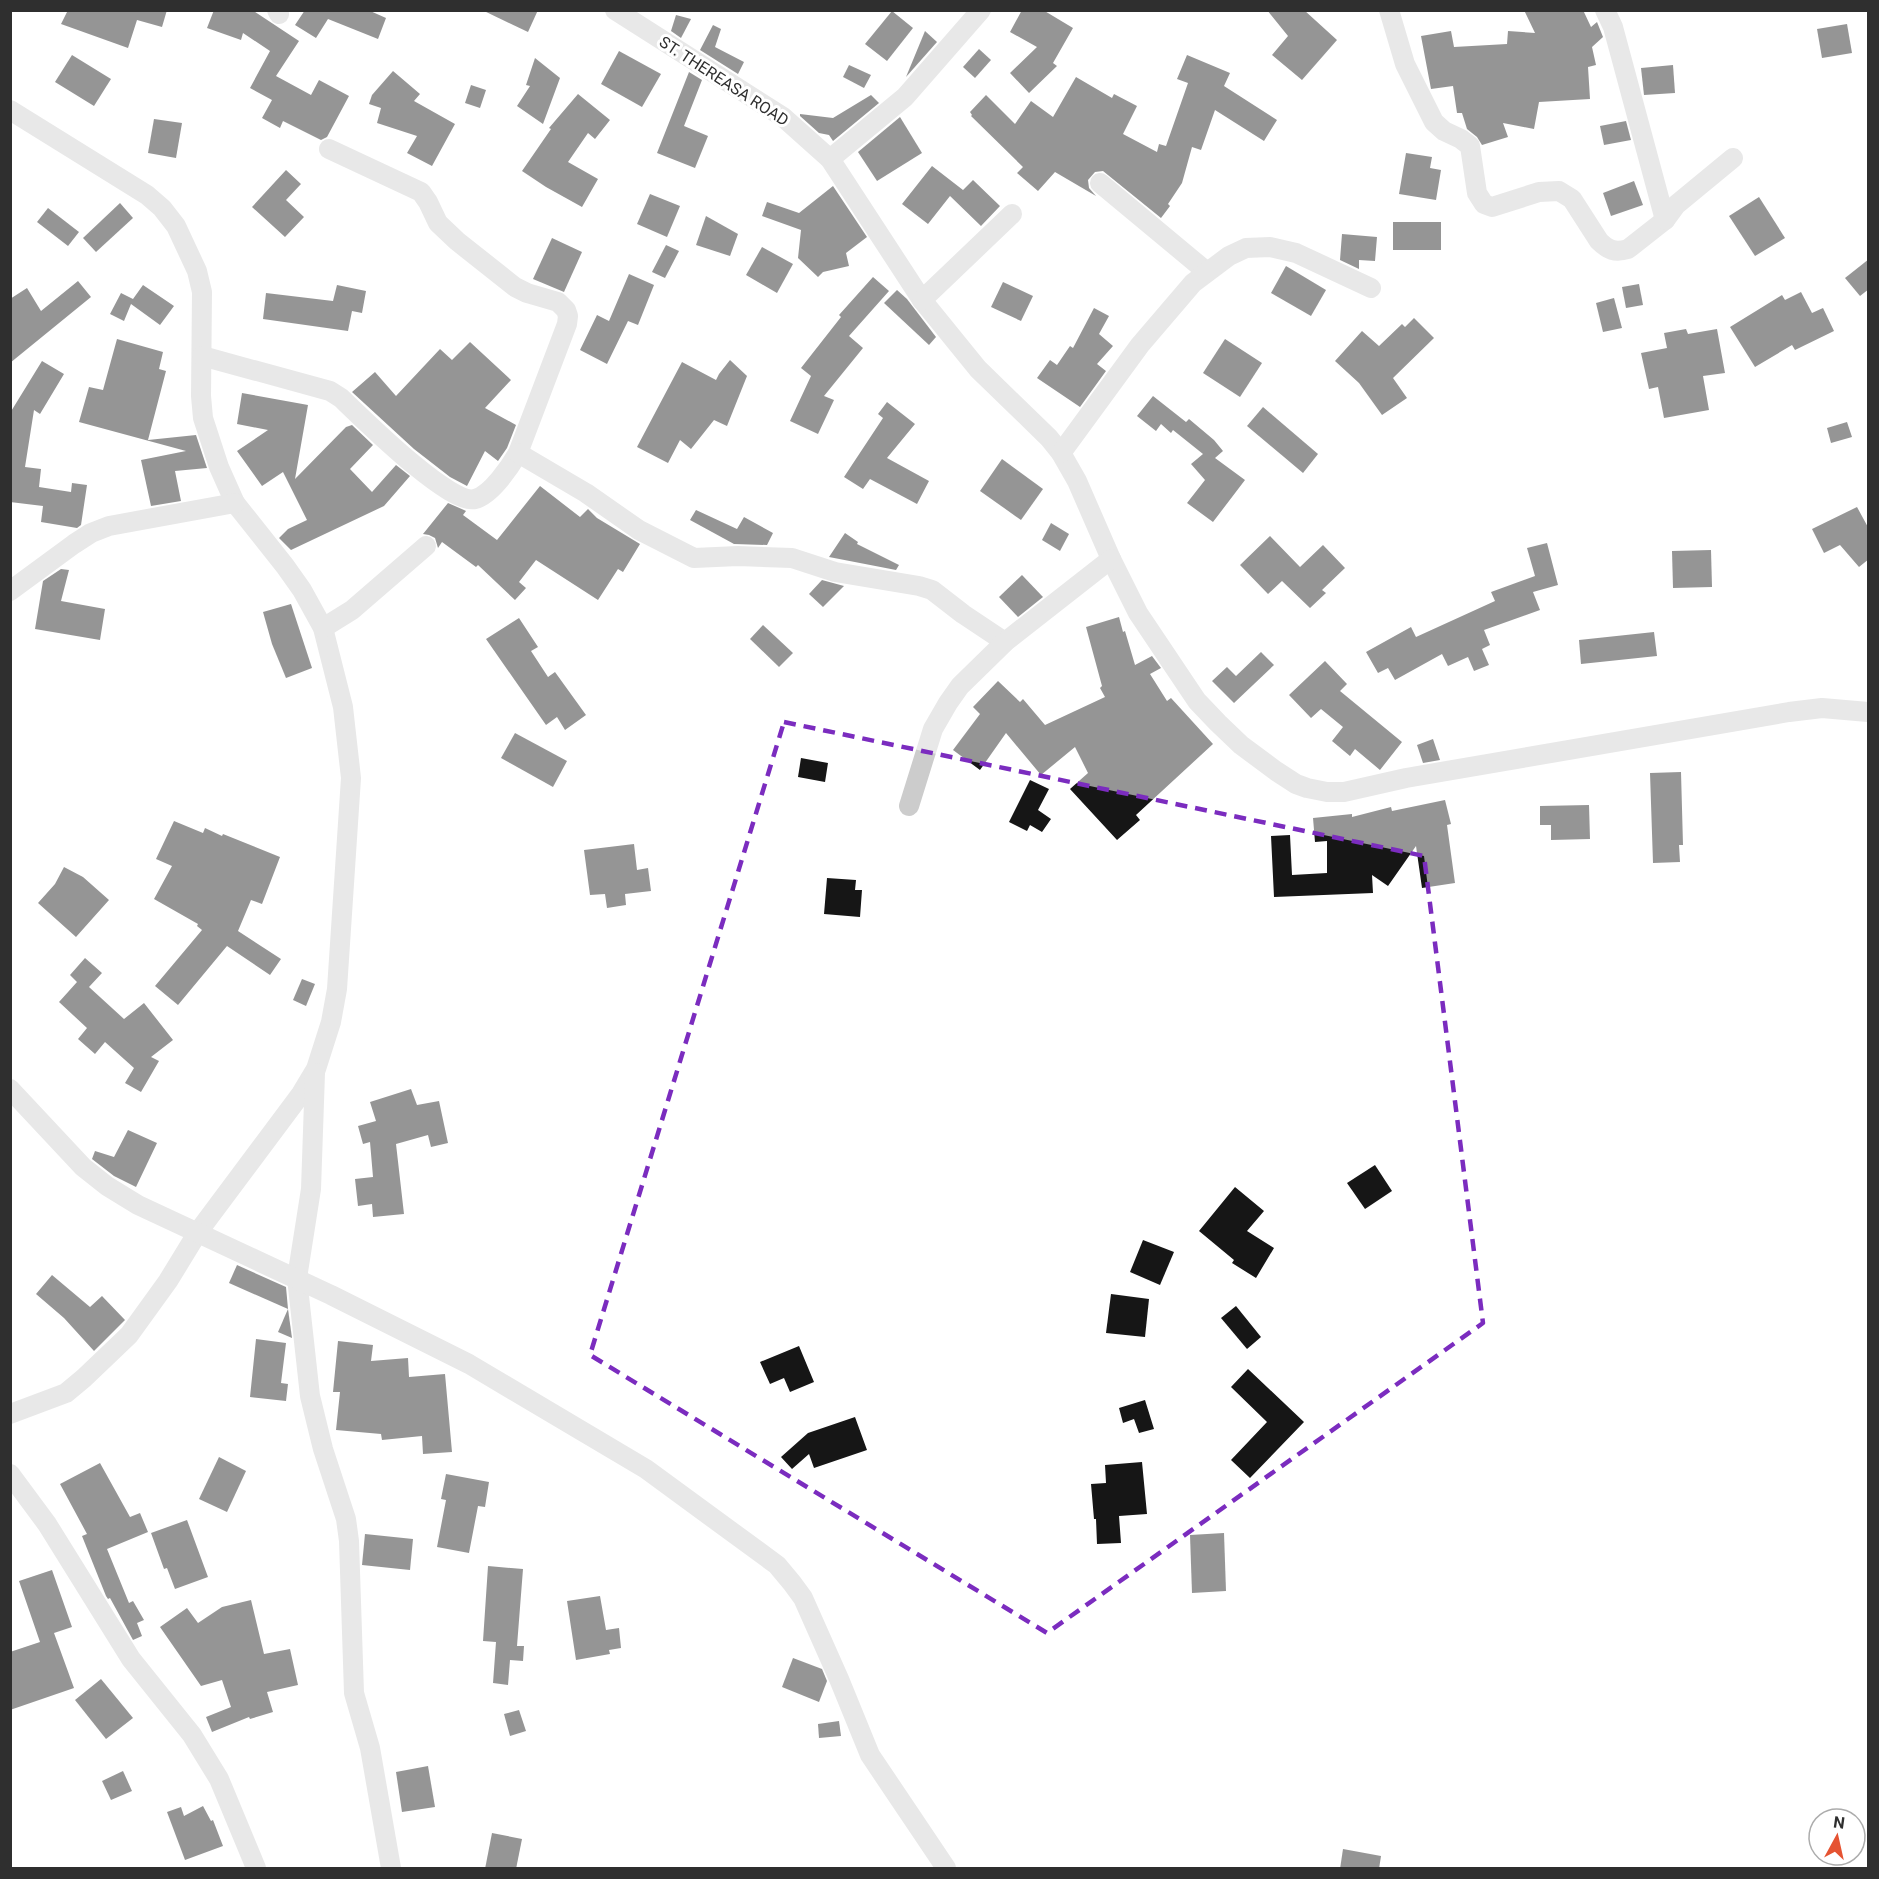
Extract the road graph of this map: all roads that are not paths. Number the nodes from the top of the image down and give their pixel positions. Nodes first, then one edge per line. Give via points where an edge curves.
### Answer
1 (615, 10) edge
2 (981, 10) edge
3 (1389, 10) edge
4 (1605, 10) edge
5 (10, 110) edge
6 (329, 149) dead end
7 (1733, 158) dead end
8 (830, 159) junction
9 (1100, 183) dead end
10 (1012, 214) dead end
11 (1665, 220) junction
12 (1207, 272) junction
13 (1371, 288) dead end
14 (922, 300) junction
15 (202, 356) junction
16 (518, 453) junction
17 (1061, 453) junction
18 (235, 502) junction
19 (426, 546) dead end
20 (1111, 559) junction
21 (10, 591) edge
22 (323, 628) junction
23 (1005, 642) junction
24 (1869, 712) edge
25 (909, 806) dead end
26 (315, 1069) junction
27 (10, 1089) edge
28 (198, 1232) junction
29 (297, 1278) junction
30 (10, 1414) edge
31 (10, 1474) edge
32 (256, 1869) edge
33 (391, 1869) edge
34 (946, 1869) edge

1 - 8 street, ST. THEREASA ROAD via 783,117
2 - 8 street via 905,97
3 - 11 street via 1405,64 1434,122 1470,146 1477,193 1484,204 1492,207 1539,192 1558,191 1572,200 1599,241 1617,252 1628,249
4 - 11 street via 1613,27
5 - 15 street via 162,208 176,226 197,272 202,292
6 - 16 street via 421,192 438,223 457,241 514,286 558,302 566,310 567,324
7 - 11 street via 1676,205
8 - 14 street, ST. THEREASA ROAD
9 - 12 street
10 - 14 street
12 - 13 street via 1246,248 1270,247 1296,253
12 - 17 street via 1140,345
14 - 17 street, ST. THEREASA ROAD via 978,369
15 - 16 street via 330,391 419,470 461,497 472,500 484,495
15 - 18 street via 203,418
16 - 23 street via 639,530 687,555 792,558 836,572 919,586 932,590
17 - 20 street, ST. THEREASA ROAD
18 - 21 street via 109,526 91,533
18 - 22 street via 302,590
19 - 22 street via 352,610
20 - 23 street
20 - 24 street, ST. THEREASA ROAD via 1138,613 1197,701 1241,744 1276,771 1296,784 1327,792 1789,712 1822,708
22 - 26 street via 343,707 351,778 337,989
23 - 25 street via 948,703 933,729
26 - 28 street via 301,1094
26 - 29 street via 311,1189
27 - 28 street via 83,1167 107,1186
28 - 29 street
28 - 30 street via 122,1343 66,1393
29 - 33 street via 310,1396 346,1519 354,1693 370,1748
29 - 34 street via 469,1364 646,1469 777,1565 802,1598 870,1755
31 - 32 street via 47,1524 131,1659 192,1735 219,1779

